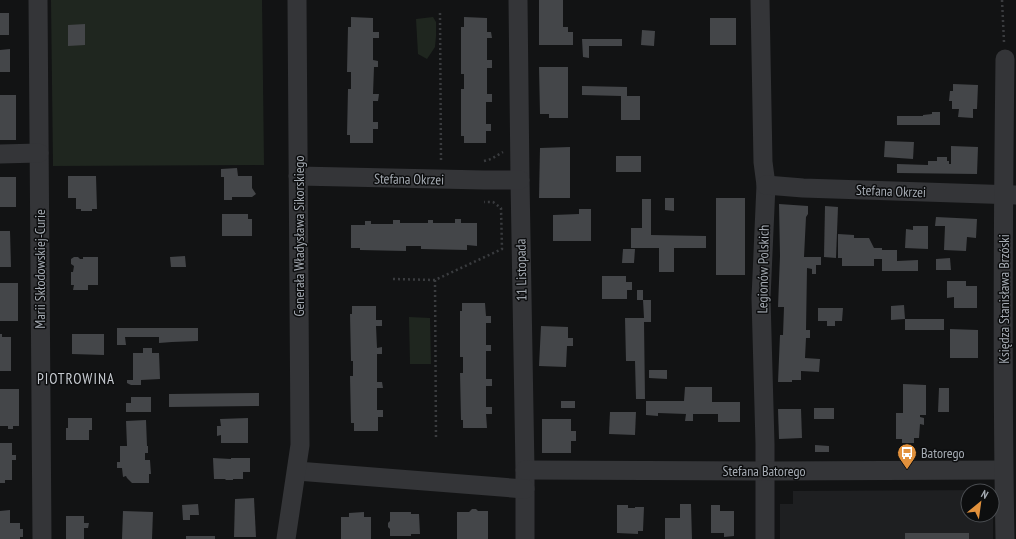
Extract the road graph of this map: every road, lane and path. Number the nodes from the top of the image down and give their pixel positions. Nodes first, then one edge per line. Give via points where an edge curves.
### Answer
1 (38, 0) edge
2 (297, 0) edge
3 (518, 0) edge
4 (760, 0) edge
5 (1002, 0) edge
6 (440, 13) dead end
7 (1005, 59) joint
8 (39, 152) junction
9 (0, 154) edge
10 (440, 161) dead end
11 (298, 176) junction
12 (520, 180) junction
13 (766, 185) junction
14 (1010, 195) edge
15 (484, 202) dead end
16 (1010, 233) edge
17 (393, 279) dead end
18 (435, 280) junction
19 (436, 439) dead end
20 (525, 470) junction
21 (1003, 470) junction
22 (297, 471) junction
23 (765, 471) junction
24 (525, 489) junction
25 (42, 539) edge
26 (286, 539) edge
27 (525, 539) edge
28 (765, 539) edge
29 (1004, 539) edge

1 - 8 street, Marii Skłodowskiej-Curie
2 - 11 street, Generała Władysława Sikorskiego
3 - 12 street, 11 Listopada
4 - 13 street, Legionów Polskich via 763,162
5 - 7 path
6 - 10 path
7 - 14 street, Księdza Stanisława Brzóski
8 - 9 street
8 - 25 street, Marii Skłodowskiej-Curie
11 - 12 street, Stefana Okrzei
11 - 22 street, Generała Władysława Sikorskiego via 300,445
12 - 20 street, 11 Listopada
13 - 14 street, Stefana Okrzei
13 - 23 street, Legionów Polskich via 761,298
14 - 16 street, Księdza Stanisława Brzóski
15 - 18 path via 494,202 501,208 502,249
16 - 21 street, Księdza Stanisława Brzóski
17 - 18 path
18 - 19 path
20 - 23 street, Stefana Batorego
20 - 24 street, 11 Listopada
21 - 23 street, Stefana Batorego
21 - 29 street, Księdza Stanisława Brzóski
22 - 24 street
22 - 26 street, Generała Władysława Sikorskiego
23 - 28 street, Legionów Polskich
24 - 27 street, 11 Listopada

